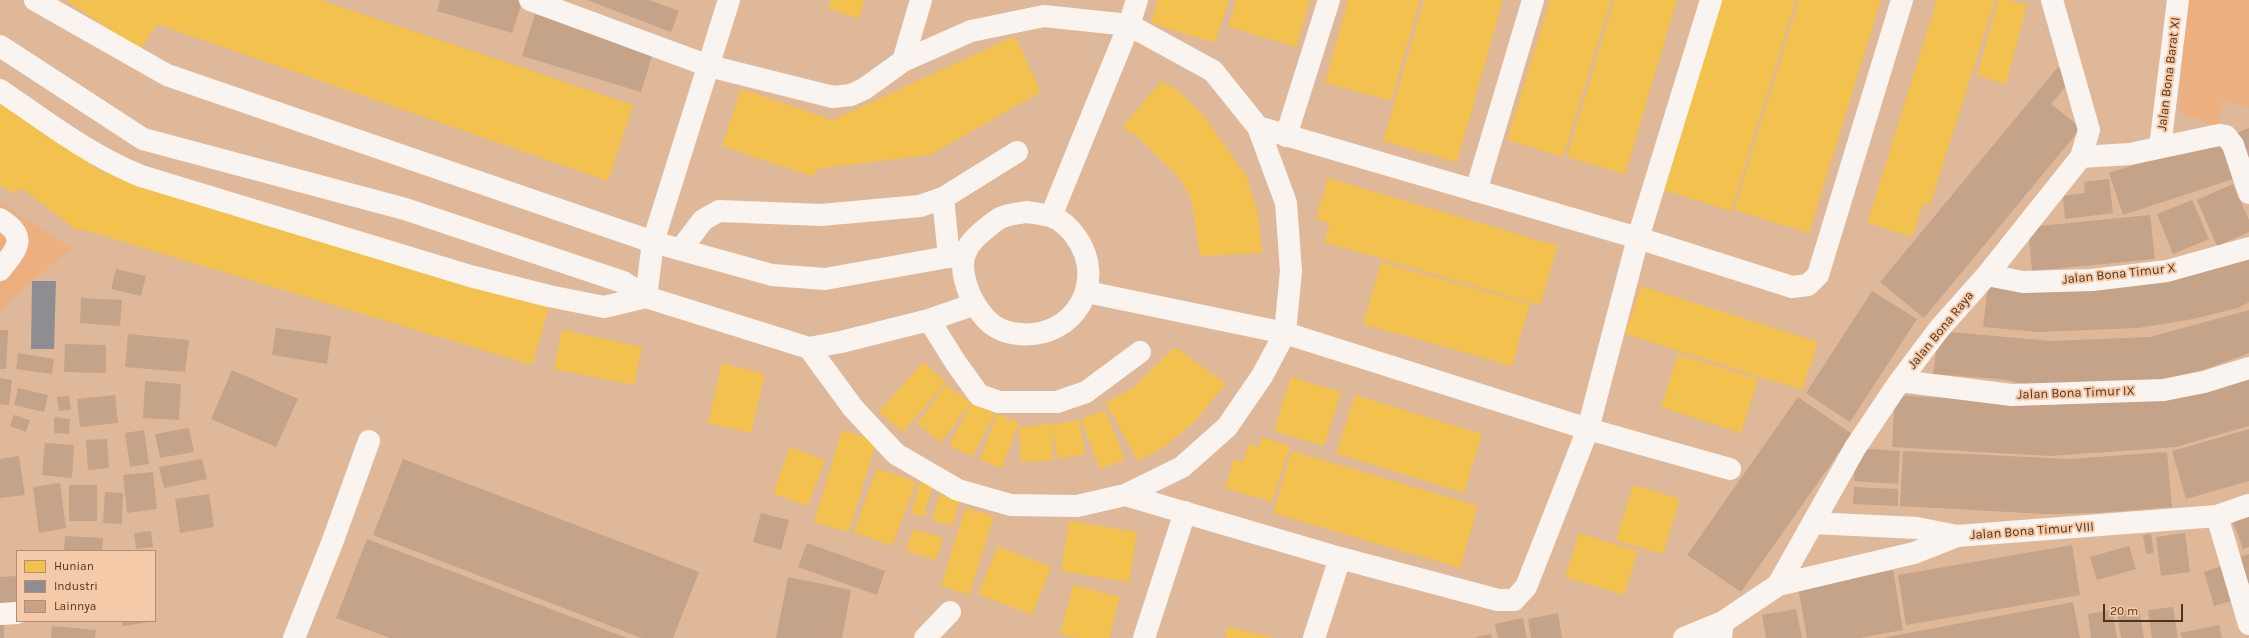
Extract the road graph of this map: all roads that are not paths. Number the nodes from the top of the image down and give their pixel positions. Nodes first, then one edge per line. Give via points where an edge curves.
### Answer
1 (35, 0) edge
2 (729, 0) edge
3 (921, 0) edge
4 (1137, 0) edge
5 (1329, 0) edge
6 (1533, 0) edge
7 (1711, 0) edge
8 (1902, 0) edge
9 (2052, 0) edge
10 (2178, 0) edge
11 (536, 1) edge
12 (1129, 26) junction
13 (0, 46) edge
14 (904, 61) junction
15 (709, 66) junction
16 (0, 90) edge
17 (1258, 127) junction
18 (1286, 136) junction
19 (2160, 147) junction
20 (1017, 152) dead end
21 (2081, 157) junction
22 (1476, 191) junction
23 (2249, 193) edge
24 (943, 198) junction
25 (1051, 216) junction
26 (0, 219) edge
27 (1638, 238) junction
28 (653, 242) junction
29 (2249, 248) edge
30 (681, 249) junction
31 (957, 256) junction
32 (0, 270) edge
33 (1987, 275) junction
34 (1087, 292) junction
35 (646, 297) junction
36 (975, 304) junction
37 (929, 320) junction
38 (1285, 333) junction
39 (809, 348) junction
40 (1140, 352) dead end
41 (2249, 368) edge
42 (1900, 381) junction
43 (1588, 429) junction
44 (369, 441) dead end
45 (1730, 470) dead end
46 (1125, 495) junction
47 (2249, 505) edge
48 (1185, 512) junction
49 (2217, 516) junction
50 (1813, 523) junction
51 (1957, 536) junction
52 (1340, 558) junction
53 (1778, 585) junction
54 (950, 612) dead end
55 (16, 613) edge
56 (0, 614) edge
57 (2249, 624) edge
58 (1722, 630) edge
59 (294, 638) edge
60 (925, 638) edge
61 (1144, 638) edge
62 (1314, 638) edge
63 (1684, 638) edge

1 - 28 street via 167,75
2 - 15 street
3 - 14 street
4 - 12 street
5 - 18 street
6 - 22 street
7 - 27 street
8 - 27 street via 1818,275 1808,285 1792,287
9 - 21 street, Jalan Bona Raya via 2089,130
10 - 19 street, Jalan Bona Barat XI
11 - 15 street
12 - 14 street via 1044,16 971,31
12 - 17 street via 1213,71
12 - 25 street
13 - 35 street via 143,139 405,209 624,282
14 - 15 street via 864,89 850,95 833,97
15 - 28 street
16 - 35 street via 73,140 120,168 141,176 470,276 549,296 604,307
17 - 18 street
17 - 38 street via 1286,203 1291,271
18 - 22 street
19 - 21 street via 2130,154
19 - 23 street via 2219,135 2226,136 2233,145
20 - 24 street
21 - 33 street, Jalan Bona Raya
22 - 27 street
24 - 30 street via 920,206 821,215 719,211 703,220
24 - 31 street
25 - 31 street via 1027,212 1002,217 981,232
25 - 34 street via 1070,229 1084,248 1090,270
26 - 32 street via 13,229 18,236 18,243 17,250
27 - 43 street
28 - 30 street
28 - 35 street
29 - 33 street, Jalan Bona Timur X via 2167,271 2092,280 2023,282
30 - 31 street via 772,275 825,279
31 - 36 street via 966,286
33 - 42 street, Jalan Bona Raya via 1939,329
34 - 36 street via 1075,313 1056,329 1032,336 1007,333 986,321
34 - 38 street
35 - 39 street
36 - 37 street
37 - 39 street
37 - 40 street via 979,395 999,402 1057,402 1086,392
38 - 43 street
38 - 46 street via 1262,376 1227,427 1182,467
39 - 46 street via 853,408 896,454 958,490 1011,506 1077,506
41 - 42 street, Jalan Bona Timur IX via 2204,382 2157,390 2012,395
42 - 50 street, Jalan Bona Raya via 1855,448
43 - 45 street
43 - 52 street via 1526,587 1514,600 1498,600
44 - 59 street
46 - 48 street
47 - 49 street, Jalan Bona Timur VIII
48 - 52 street
48 - 61 street
49 - 51 street, Jalan Bona Timur VIII
49 - 57 street
50 - 51 street, Jalan Bona Timur VIII via 1917,528
50 - 53 street, Jalan Bona Raya
51 - 53 street via 1914,553
52 - 62 street
53 - 58 street, Jalan Bona Raya
54 - 60 street
55 - 56 street
58 - 63 street, Jalan Bona Raya

